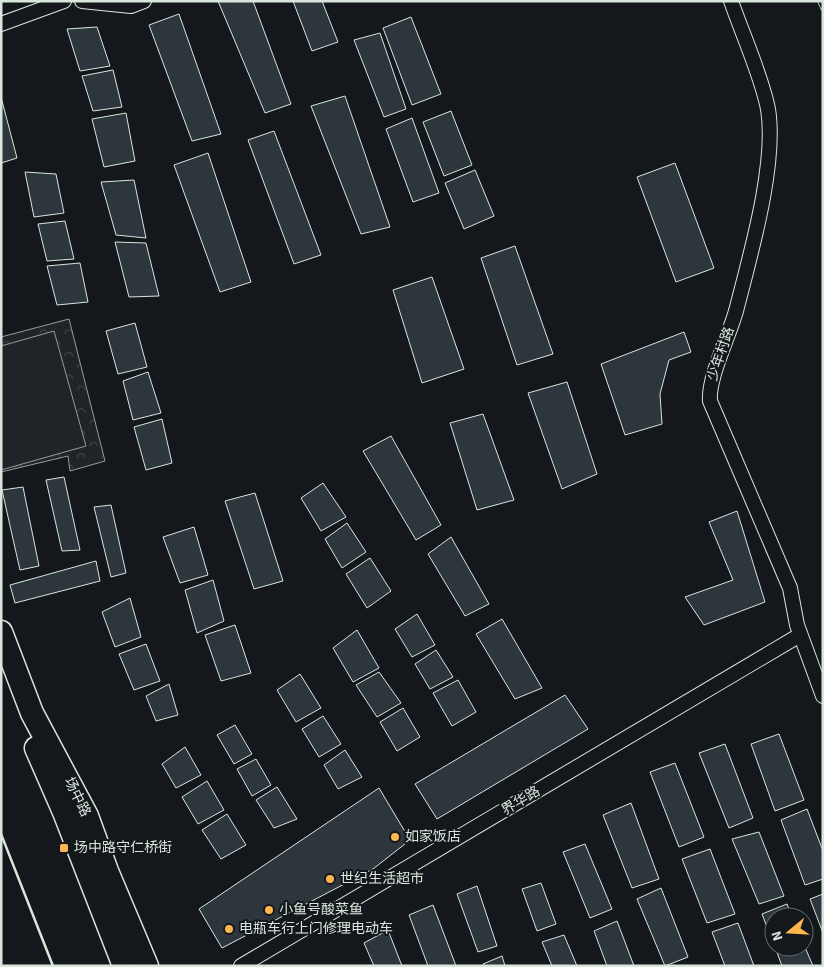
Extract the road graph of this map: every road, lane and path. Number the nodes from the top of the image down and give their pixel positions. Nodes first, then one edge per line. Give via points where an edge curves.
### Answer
1 (64, 1) edge
2 (82, 1) edge
3 (144, 1) edge
4 (731, 1) edge
5 (1, 24) edge
6 (1, 632) edge
7 (800, 635) junction
8 (1, 664) edge
9 (823, 696) edge
10 (124, 966) edge
11 (147, 966) edge
12 (241, 966) edge

1 - 5 street
2 - 3 street via 131,6
4 - 7 street, 少年村路 via 766,100 769,140 751,251 710,392 714,411 790,588
6 - 11 main road, 场中路 via 32,713 87,816
7 - 9 street, 少年村路
7 - 12 street, 界华路
8 - 10 main road, 场中路 via 64,812

